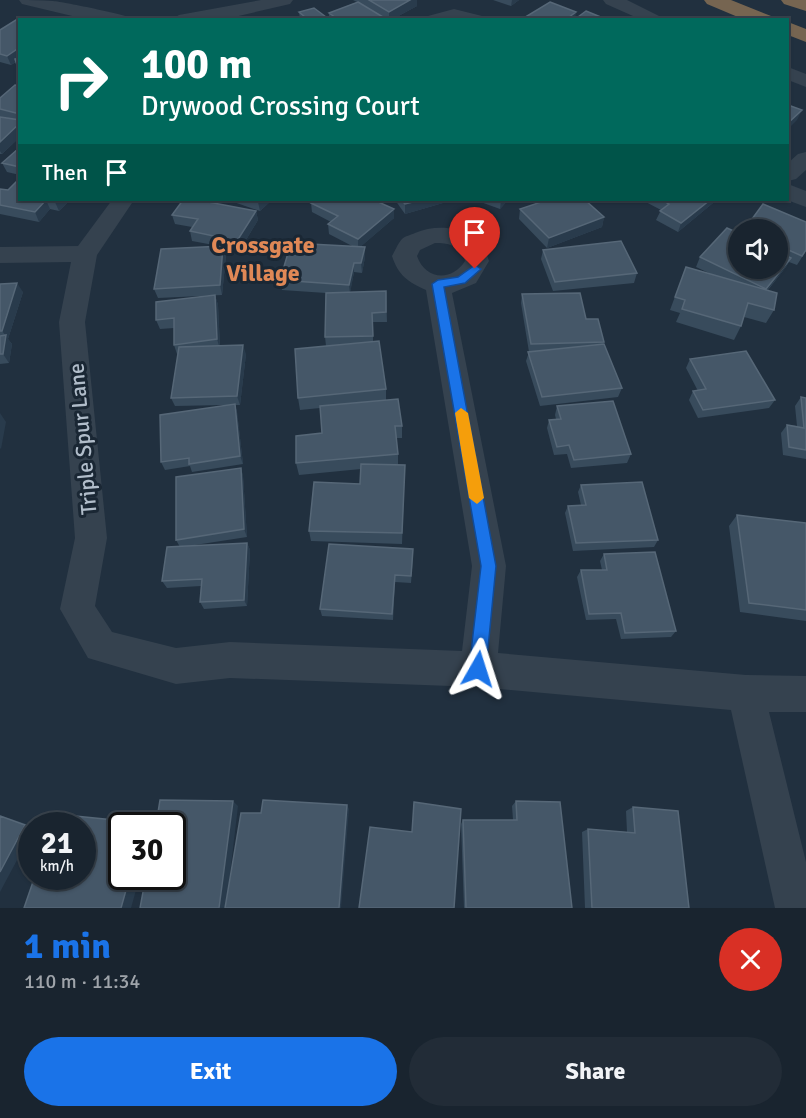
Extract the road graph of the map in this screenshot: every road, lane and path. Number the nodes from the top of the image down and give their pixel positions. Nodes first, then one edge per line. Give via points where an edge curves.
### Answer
1 (28, 0) edge
2 (284, 0) edge
3 (612, 0) edge
4 (714, 0) edge
5 (791, 0) edge
6 (806, 6) edge
7 (106, 18) edge
8 (193, 18) edge
9 (441, 18) edge
10 (469, 18) edge
11 (653, 18) edge
12 (759, 18) edge
13 (789, 28) edge
14 (806, 36) edge
15 (789, 73) edge
16 (806, 81) edge
17 (806, 159) edge
18 (789, 173) edge
19 (789, 192) edge
20 (806, 200) edge
21 (122, 201) edge
22 (85, 254) junction
23 (0, 255) edge
24 (438, 284) dead end
25 (478, 669) junction
26 (746, 693) junction
27 (806, 694) edge
28 (795, 908) edge

1 - 7 street
2 - 8 street
3 - 11 street
4 - 12 highway
5 - 6 highway
9 - 10 street via 454,14
13 - 14 highway
15 - 16 street
17 - 18 street
19 - 20 street
21 - 22 street, Triple Spur Lane
22 - 23 street
22 - 25 street, Triple Spur Lane via 72,322 91,538 77,609 101,646 176,666 230,660
24 - 25 street via 489,566
25 - 26 street, Triple Spur Lane
26 - 27 street, Triple Spur Lane
26 - 28 street

